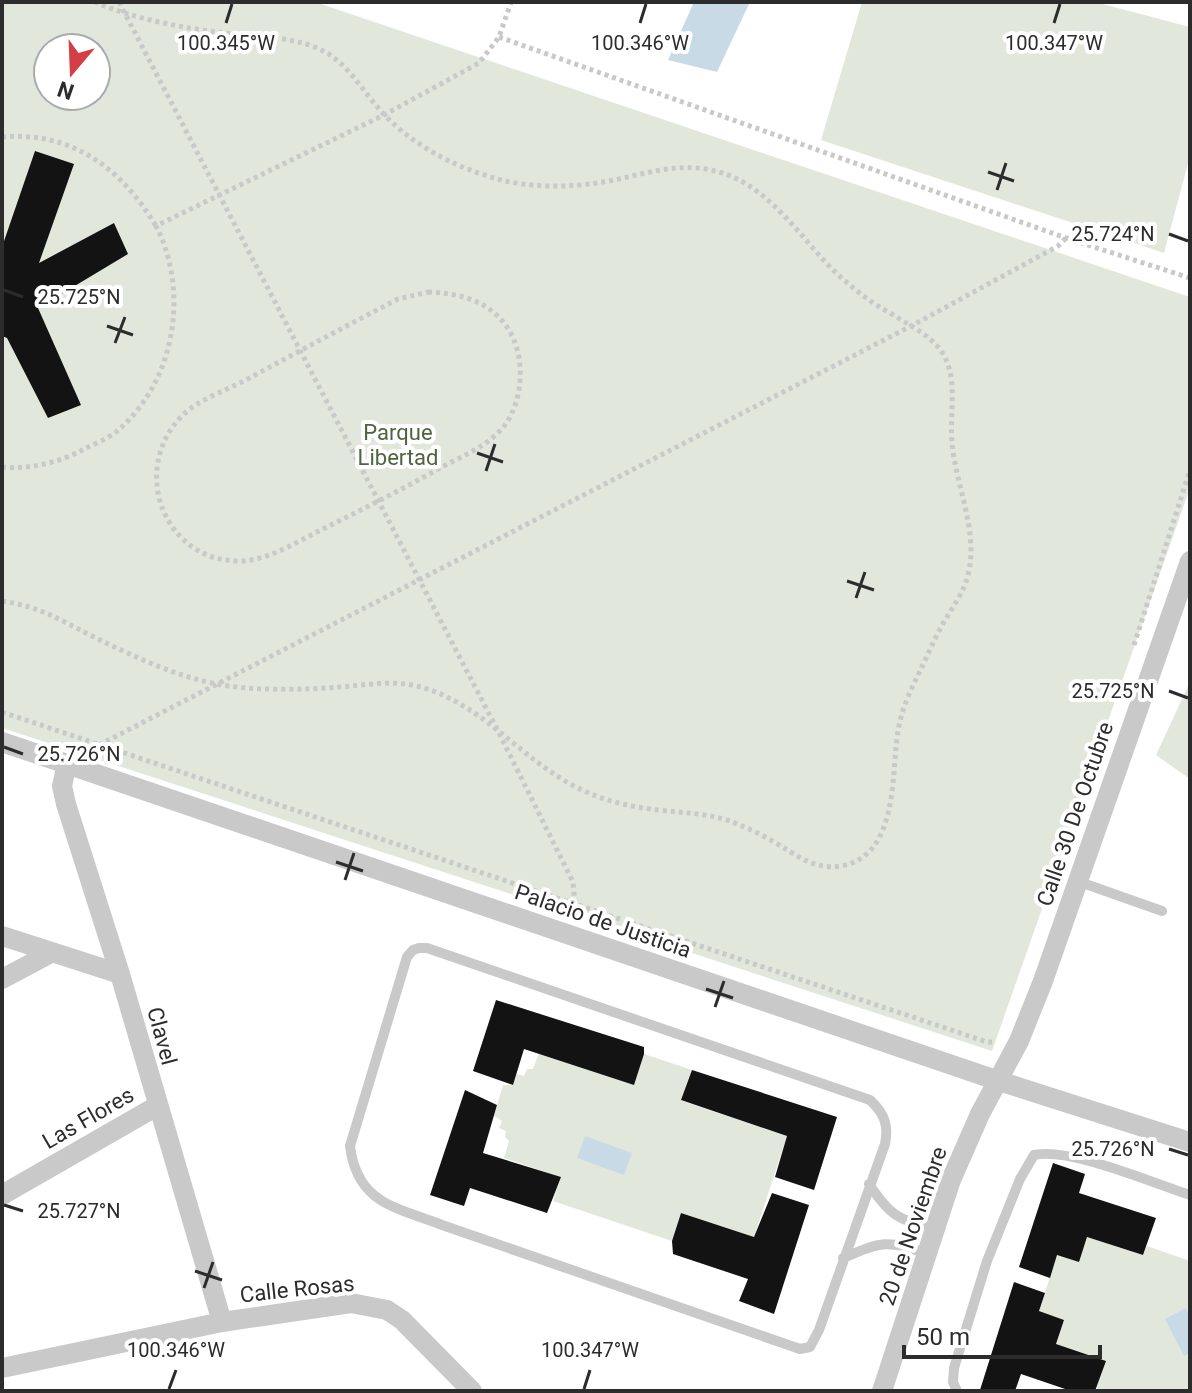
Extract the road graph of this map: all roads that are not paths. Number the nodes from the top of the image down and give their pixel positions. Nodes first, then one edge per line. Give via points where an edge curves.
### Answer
1 (1190, 561) edge
2 (2, 742) edge
3 (67, 763) junction
4 (1077, 881) junction
5 (1162, 911) dead end
6 (2, 936) edge
7 (51, 953) junction
8 (120, 974) junction
9 (2, 979) edge
10 (999, 1081) junction
11 (157, 1106) junction
12 (1190, 1142) edge
13 (869, 1184) junction
14 (2, 1195) edge
15 (1190, 1195) edge
16 (935, 1230) junction
17 (927, 1254) junction
18 (843, 1258) junction
19 (222, 1322) junction
20 (2, 1368) edge
21 (472, 1391) edge
22 (882, 1391) edge
23 (957, 1391) edge

1 - 4 street, Calle 30 De Octubre
2 - 3 street, Palacio de Justicia
3 - 8 street, Clavel via 62,786 66,804
3 - 10 street, Palacio de Justicia
4 - 5 lane
4 - 10 street, Calle 30 De Octubre via 1038,993
6 - 7 street
7 - 8 street
7 - 9 street
8 - 11 street, Clavel
10 - 12 street, Palacio de Justicia
10 - 16 street, 20 de Noviembre via 963,1153
11 - 14 street, Las Flores
11 - 19 street, Clavel
13 - 16 lane via 885,1209
13 - 18 lane
13 - 18 lane via 887,1132 881,1110 870,1100 427,948 407,957 350,1146 359,1180 378,1198 800,1349 814,1343
15 - 23 lane via 1068,1155 1034,1155 987,1261 954,1368
16 - 17 street, 20 de Noviembre
17 - 18 lane via 886,1243
17 - 22 street, 20 de Noviembre
19 - 20 street, Calle Rosas
19 - 21 street, Calle Rosas via 316,1306 373,1305 402,1320

